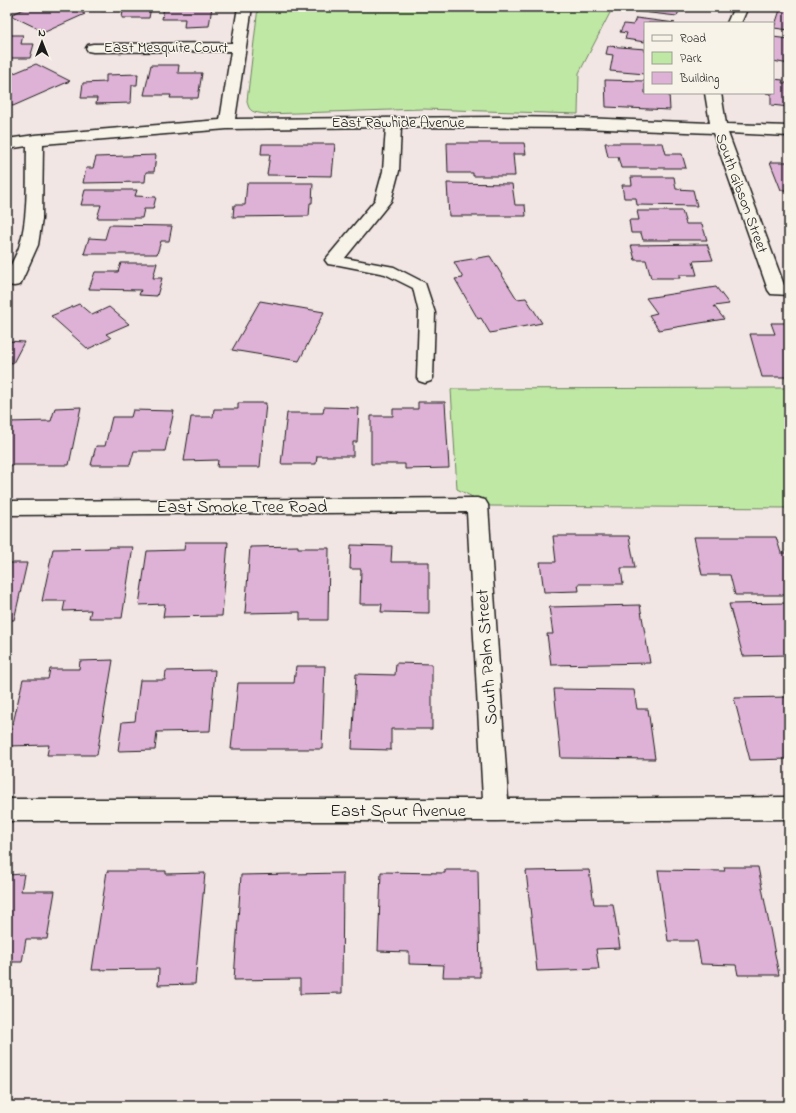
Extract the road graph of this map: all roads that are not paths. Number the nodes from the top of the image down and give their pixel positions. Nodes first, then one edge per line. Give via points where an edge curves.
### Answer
1 (245, 7) edge
2 (741, 7) edge
3 (734, 22) edge
4 (239, 47) junction
5 (93, 48) dead end
6 (713, 94) edge
7 (394, 122) junction
8 (227, 124) junction
9 (719, 130) junction
10 (789, 131) edge
11 (35, 140) junction
12 (7, 144) edge
13 (334, 260) joint
14 (14, 282) dead end
15 (783, 290) edge
16 (425, 378) dead end
17 (477, 505) joint
18 (7, 508) edge
19 (789, 808) edge
20 (7, 810) edge
21 (496, 810) junction

1 - 4 street
2 - 3 street
4 - 5 street, East Mesquite Court
4 - 8 street
6 - 9 street, South Gibson Street
7 - 8 street, East Rawhide Avenue
7 - 9 street, East Rawhide Avenue via 581,123
7 - 13 street via 391,171 383,201
8 - 11 street, East Rawhide Avenue
9 - 10 street, East Rawhide Avenue
9 - 15 street, South Gibson Street
11 - 12 street, East Rawhide Avenue
11 - 14 street via 34,219 29,245
13 - 16 lane via 389,270 420,286 427,313
17 - 18 street, East Smoke Tree Road
17 - 21 street, South Palm Street
19 - 21 street, East Spur Avenue
20 - 21 street, East Spur Avenue

